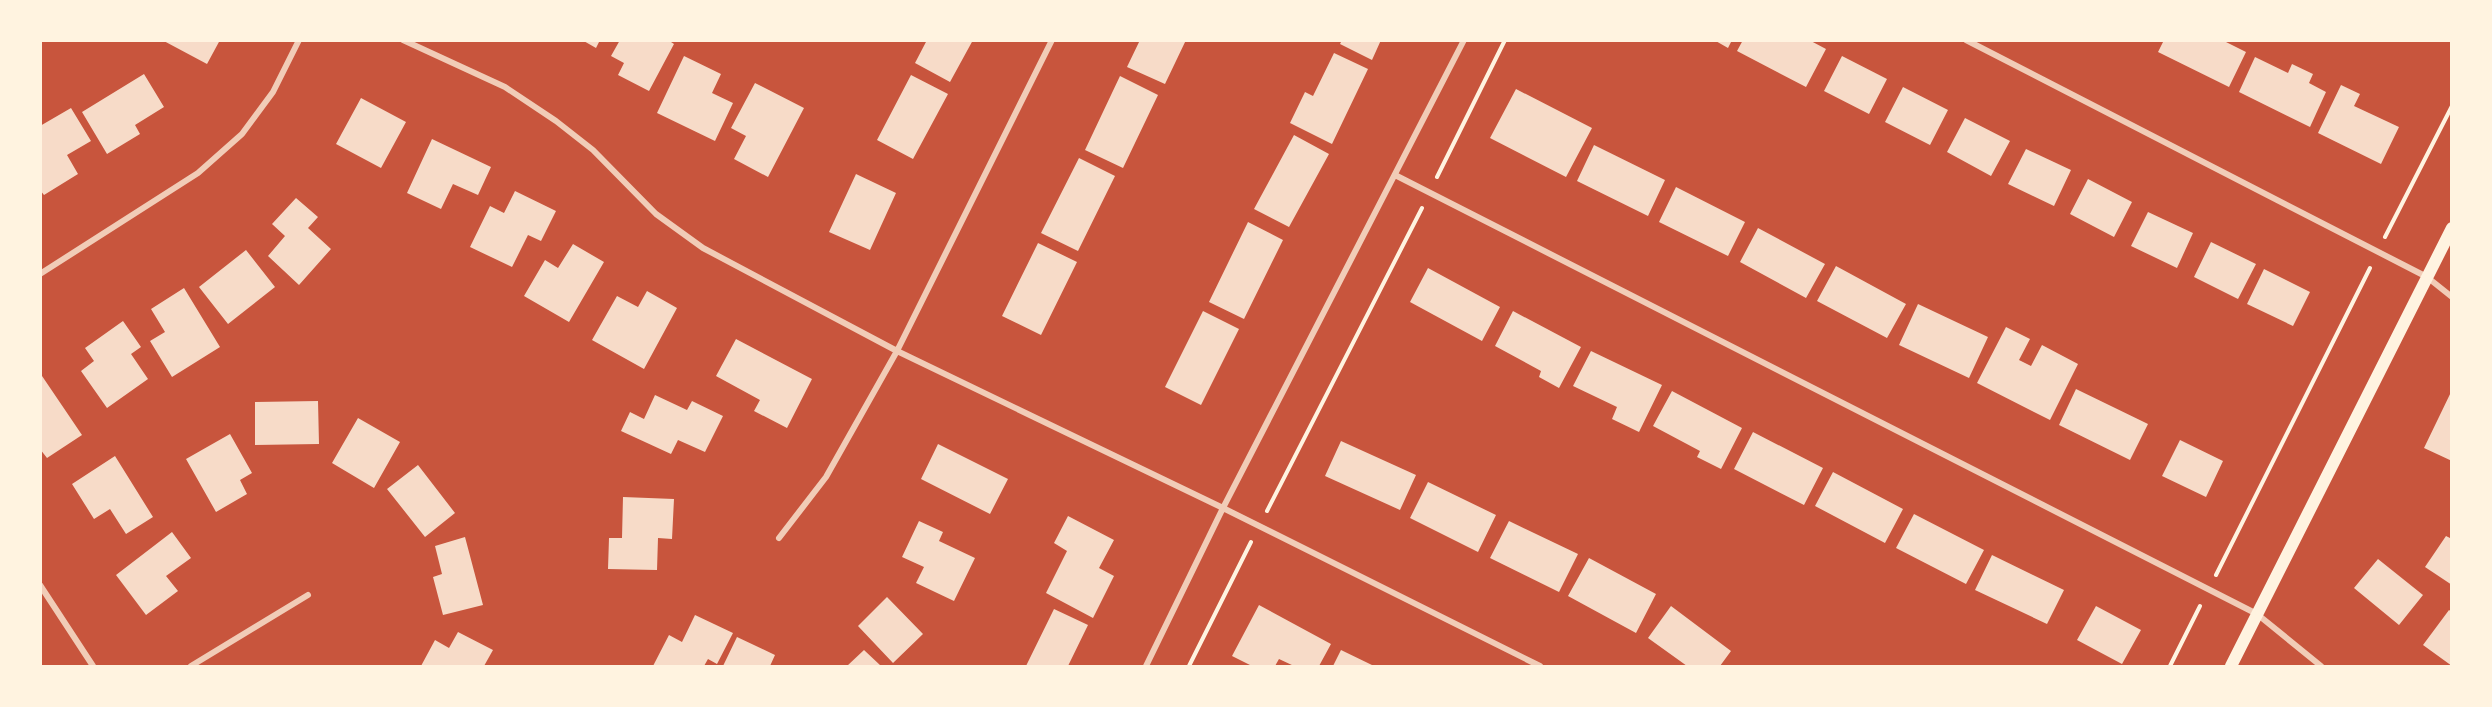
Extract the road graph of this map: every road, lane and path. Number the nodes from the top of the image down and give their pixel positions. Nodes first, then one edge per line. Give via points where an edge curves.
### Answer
1 (299, 40) edge
2 (403, 40) edge
3 (1052, 40) edge
4 (1464, 40) edge
5 (1505, 40) edge
6 (1966, 40) edge
7 (2451, 106) edge
8 (1395, 175) junction
9 (1430, 192) junction
10 (2451, 228) edge
11 (2378, 252) junction
12 (40, 273) edge
13 (2427, 277) junction
14 (2451, 297) edge
15 (897, 351) junction
16 (1223, 508) junction
17 (1259, 527) junction
18 (779, 538) dead end
19 (40, 585) edge
20 (2209, 589) junction
21 (309, 595) dead end
22 (2257, 614) junction
23 (93, 666) edge
24 (191, 666) edge
25 (1146, 666) edge
26 (1188, 666) edge
27 (1540, 666) edge
28 (2170, 666) edge
29 (2231, 666) edge
30 (2321, 666) edge

1 - 12 street via 273,92 242,134 198,173
2 - 15 street via 505,87 556,121 593,150 656,214 703,248
3 - 15 street
4 - 8 street
5 - 9 path
6 - 11 street
7 - 11 path
8 - 9 street
8 - 16 street
9 - 17 path
9 - 20 street
10 - 13 main road
11 - 13 street
11 - 20 path
13 - 14 street
13 - 22 main road
15 - 16 street
15 - 18 street via 826,477
16 - 17 street
16 - 25 street
17 - 26 path
17 - 27 street
19 - 23 street
20 - 22 street
20 - 28 path
21 - 24 street
22 - 29 main road
22 - 30 street

